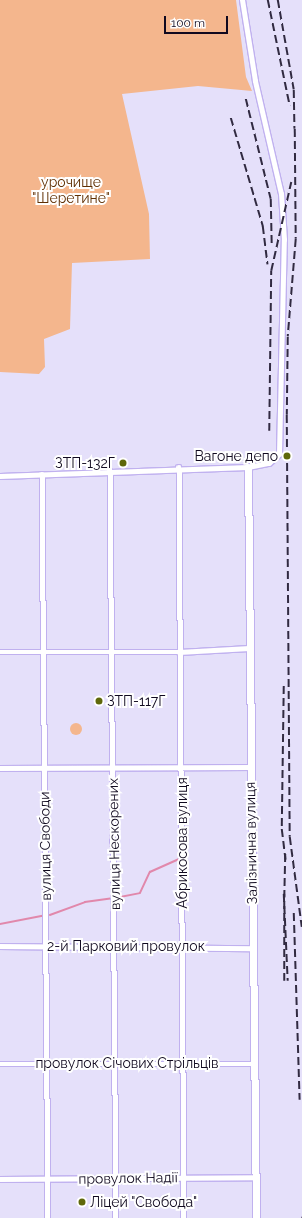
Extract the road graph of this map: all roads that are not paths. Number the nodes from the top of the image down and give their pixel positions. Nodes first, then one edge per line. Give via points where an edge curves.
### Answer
1 (242, 0) edge
2 (248, 467) junction
3 (179, 468) junction
4 (110, 471) junction
5 (42, 474) junction
6 (0, 476) edge
7 (249, 648) junction
8 (0, 652) edge
9 (43, 652) junction
10 (179, 652) junction
11 (112, 653) junction
12 (250, 766) junction
13 (44, 767) junction
14 (182, 767) junction
15 (0, 768) edge
16 (113, 769) junction
17 (115, 945) junction
18 (0, 946) edge
19 (46, 946) junction
20 (183, 946) junction
21 (252, 948) junction
22 (46, 1062) junction
23 (115, 1062) junction
24 (184, 1062) junction
25 (0, 1064) edge
26 (254, 1064) junction
27 (256, 1177) junction
28 (184, 1178) junction
29 (0, 1179) edge
30 (47, 1179) junction
31 (116, 1179) junction
32 (48, 1218) edge
33 (116, 1218) edge
34 (184, 1218) edge
35 (256, 1218) edge

1 - 2 street via 255,80 278,174 284,240 280,450 269,464
2 - 3 street
2 - 7 street, Залізнична вулиця
3 - 4 street
3 - 10 street, Абрикосова вулиця
4 - 5 street
4 - 11 street, вулиця Нескорених
5 - 6 street
5 - 9 street, вулиця Свободи
7 - 10 street
7 - 12 street, Залізнична вулиця
8 - 9 street
9 - 11 street
9 - 13 street, вулиця Свободи
10 - 11 street
10 - 14 street, Абрикосова вулиця
11 - 16 street, вулиця Нескорених
12 - 14 street
12 - 21 street, Залізнична вулиця
13 - 15 street
13 - 16 street
13 - 19 street, вулиця Свободи
14 - 16 street
14 - 20 street, Абрикосова вулиця
16 - 17 street, вулиця Нескорених
17 - 19 street, 2-й Парковий провулок
17 - 20 street, 2-й Парковий провулок
17 - 23 street, вулиця Нескорених
18 - 19 street, 2-й Парковий провулок
19 - 22 street, вулиця Свободи
20 - 21 street, 2-й Парковий провулок
20 - 24 street, Абрикосова вулиця
21 - 26 street, Залізнична вулиця
22 - 23 street, провулок Січових Стрільців
22 - 25 street, провулок Січових Стрільців
22 - 30 street, вулиця Свободи
23 - 24 street, провулок Січових Стрільців
23 - 31 street, вулиця Нескорених
24 - 26 street, провулок Січових Стрільців
24 - 28 street, Абрикосова вулиця
26 - 27 street, Залізнична вулиця
27 - 28 street, провулок Надії
27 - 35 street, Залізнична вулиця
28 - 31 street, провулок Надії
28 - 34 street, Абрикосова вулиця
29 - 30 street, провулок Надії
30 - 31 street, провулок Надії
30 - 32 street, вулиця Свободи
31 - 33 street, вулиця Нескорених

